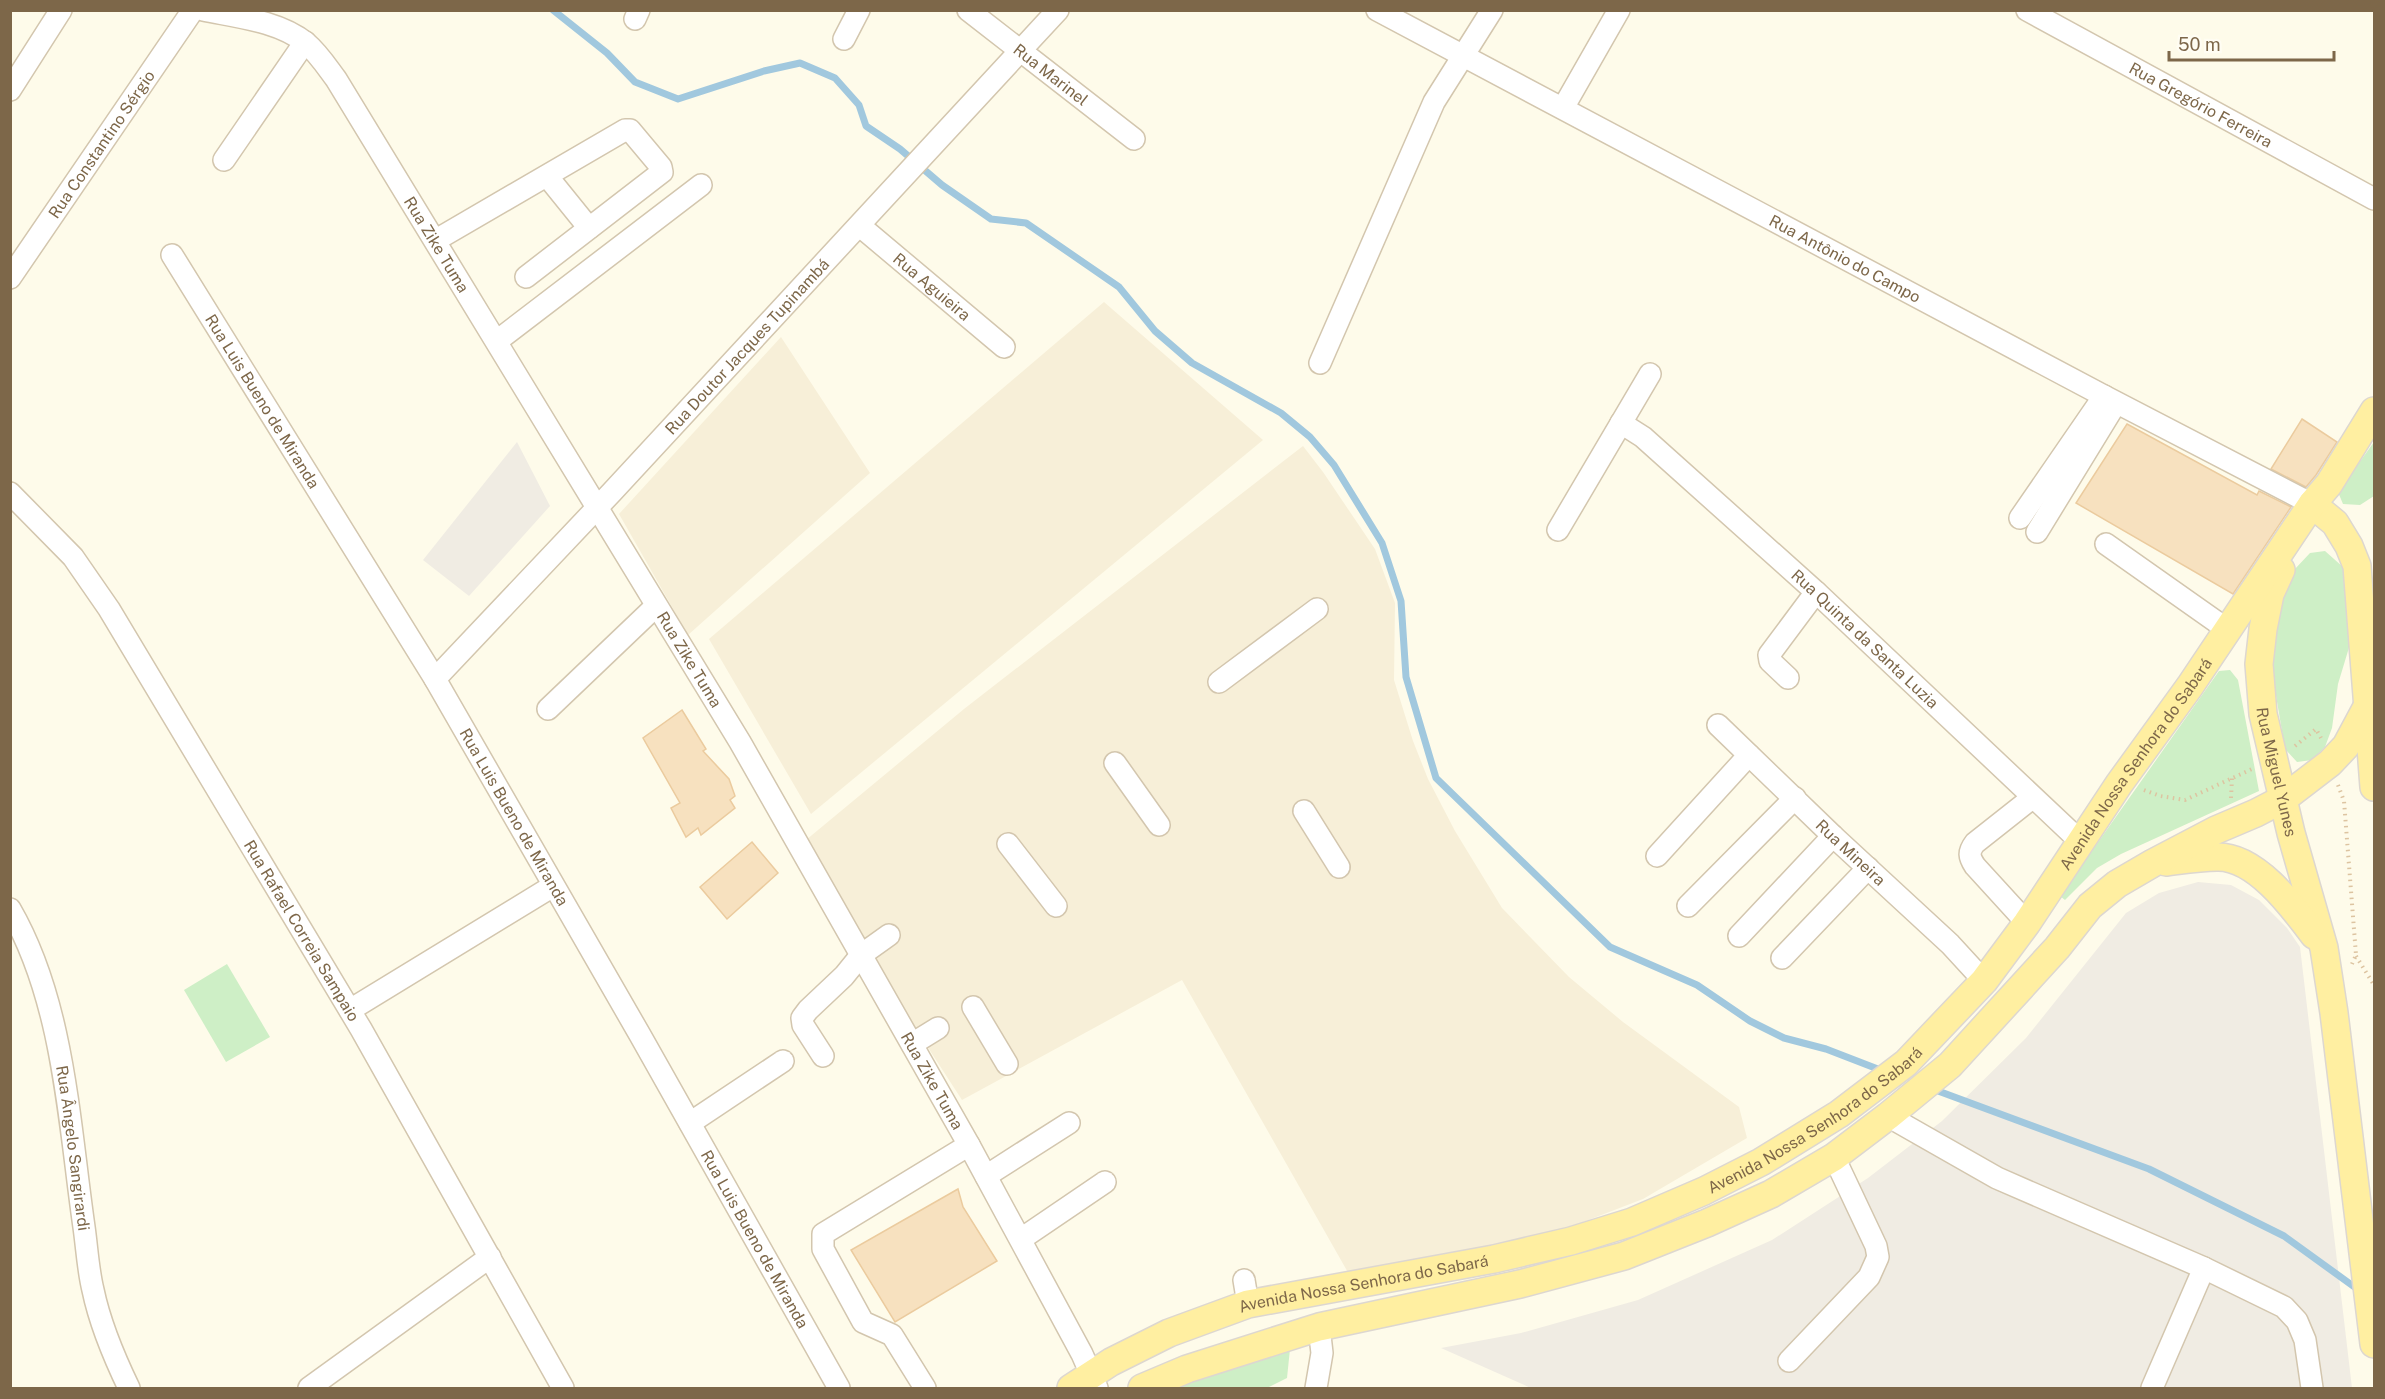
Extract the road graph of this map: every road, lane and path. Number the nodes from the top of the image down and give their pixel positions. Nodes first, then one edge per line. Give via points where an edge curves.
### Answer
1 (61, 10) edge
2 (194, 10) edge
3 (203, 10) edge
4 (859, 10) edge
5 (968, 10) edge
6 (1058, 10) edge
7 (1377, 10) edge
8 (1492, 10) edge
9 (1619, 10) edge
10 (2027, 10) edge
11 (844, 39) dead end
12 (305, 42) junction
13 (1022, 51) junction
14 (1463, 56) junction
15 (10, 90) edge
16 (1563, 108) junction
17 (1134, 140) dead end
18 (224, 160) dead end
19 (547, 176) junction
20 (701, 185) dead end
21 (2374, 199) edge
22 (860, 226) junction
23 (589, 228) junction
24 (436, 240) junction
25 (172, 255) dead end
26 (526, 277) dead end
27 (10, 278) edge
28 (497, 341) junction
29 (1004, 347) dead end
30 (1320, 363) dead end
31 (1650, 374) dead end
32 (2110, 399) junction
33 (2374, 411) edge
34 (1621, 423) junction
35 (14, 496) edge
36 (2312, 504) junction
37 (598, 506) junction
38 (2020, 518) dead end
39 (1558, 530) dead end
40 (2037, 532) dead end
41 (2106, 544) dead end
42 (1816, 592) junction
43 (656, 606) junction
44 (1317, 609) dead end
45 (2228, 630) junction
46 (2374, 650) edge
47 (1788, 678) dead end
48 (435, 679) junction
49 (1219, 682) dead end
50 (2369, 703) junction
51 (548, 709) dead end
52 (1718, 725) dead end
53 (2321, 739) dead end
54 (2292, 748) dead end
55 (1749, 755) junction
56 (1115, 763) dead end
57 (2250, 770) dead end
58 (2119, 784) junction
59 (2374, 787) edge
60 (1795, 798) junction
61 (2032, 798) junction
62 (2283, 799) junction
63 (2344, 801) dead end
64 (1304, 811) dead end
65 (1158, 825) dead end
66 (1833, 836) junction
67 (2082, 843) junction
68 (1008, 844) dead end
69 (1657, 856) dead end
70 (2153, 863) junction
71 (1339, 867) dead end
72 (1868, 868) junction
73 (553, 886) junction
74 (1056, 906) dead end
75 (1688, 906) dead end
76 (10, 909) edge
77 (2027, 924) junction
78 (889, 935) dead end
79 (1739, 936) dead end
80 (2324, 948) junction
81 (861, 955) junction
82 (1782, 958) dead end
83 (1984, 981) junction
84 (2374, 985) edge
85 (973, 1006) dead end
86 (350, 1010) junction
87 (938, 1028) dead end
88 (912, 1044) junction
89 (823, 1056) dead end
90 (783, 1061) dead end
91 (1007, 1064) dead end
92 (1888, 1116) junction
93 (1069, 1122) dead end
94 (690, 1123) junction
95 (969, 1145) junction
96 (1834, 1157) junction
97 (986, 1176) junction
98 (1105, 1182) dead end
99 (1021, 1239) junction
100 (490, 1257) junction
101 (2204, 1268) junction
102 (1319, 1327) junction
103 (2374, 1344) edge
104 (1789, 1361) dead end
105 (1086, 1384) edge
106 (129, 1389) edge
107 (309, 1389) edge
108 (563, 1389) edge
109 (839, 1389) edge
110 (925, 1389) edge
111 (1142, 1389) edge
112 (1316, 1389) edge
113 (2152, 1389) edge
114 (2312, 1389) edge

1 - 15 street
2 - 27 street, Rua Constantino Sérgio
3 - 12 street, Rua Zike Tuma via 279,27
4 - 11 street
5 - 13 street, Rua Marinel
6 - 13 street, Rua Doutor Jacques Tupinambá
7 - 14 street, Rua Antônio do Campo
8 - 14 street
9 - 16 street
10 - 21 street, Rua Gregório Ferreira
12 - 18 street
12 - 24 street, Rua Zike Tuma via 336,80
13 - 17 street, Rua Marinel
13 - 22 street, Rua Doutor Jacques Tupinambá
14 - 16 street, Rua Antônio do Campo
14 - 30 street via 1434,102
16 - 32 street, Rua Antônio do Campo
19 - 23 street
19 - 23 street via 625,130 634,134 661,167 658,176
19 - 24 street
20 - 28 street
22 - 29 street, Rua Aguieira
22 - 37 street, Rua Doutor Jacques Tupinambá
23 - 26 street
24 - 28 street, Rua Zike Tuma
25 - 48 street, Rua Luis Bueno de Miranda
28 - 37 street, Rua Zike Tuma
31 - 34 street
32 - 36 street, Rua Antônio do Campo
32 - 38 street
32 - 40 street
33 - 36 main road via 2329,484
34 - 39 street
34 - 42 street, Rua Quinta da Santa Luzia via 1643,437
35 - 86 street, Rua Rafael Correia Sampaio via 73,557 109,609
36 - 45 main road, Avenida Nossa Senhora do Sabará
36 - 50 main road via 2335,523 2356,566
36 - 62 main road, Rua Miguel Yunes via 2270,594 2259,664 2263,714
37 - 43 street, Rua Zike Tuma
37 - 48 street, Rua Doutor Jacques Tupinambá
41 - 45 street
42 - 47 street via 1769,655 1770,661
42 - 61 street, Rua Quinta da Santa Luzia
43 - 51 street
43 - 81 street, Rua Zike Tuma via 740,742
44 - 49 street
45 - 58 main road, Avenida Nossa Senhora do Sabará
46 - 50 main road
48 - 73 street, Rua Luis Bueno de Miranda
50 - 59 main road
50 - 62 main road, Avenida Nossa Senhora do Sabará via 2346,746 2330,764
52 - 55 street, Rua Mineira
53 - 54 path via 2316,729
55 - 60 street, Rua Mineira
55 - 69 street
56 - 65 street
57 - 58 path via 2185,800
58 - 67 main road, Avenida Nossa Senhora do Sabará
60 - 66 street, Rua Mineira
60 - 75 street
61 - 67 street, Rua Quinta da Santa Luzia
61 - 77 street via 1970,850 1975,866
62 - 70 main road, Avenida Nossa Senhora do Sabará
62 - 80 main road, Rua Miguel Yunes
63 - 84 path via 2356,955
64 - 71 street
66 - 72 street, Rua Mineira
66 - 79 street
67 - 77 main road, Avenida Nossa Senhora do Sabará
68 - 74 street
70 - 80 main road via 2218,856 2242,862 2295,910
70 - 92 main road, Avenida Nossa Senhora do Sabará via 2090,906 1950,1065
72 - 82 street
72 - 83 street, Rua Mineira
73 - 86 street
73 - 94 street, Rua Luis Bueno de Miranda
76 - 106 street, Rua Ângelo Sangirardi via 25,934 49,1002 93,1290 111,1349
77 - 83 main road, Avenida Nossa Senhora do Sabará
78 - 81 street
80 - 103 main road, Rua Miguel Yunes
81 - 88 street, Rua Zike Tuma
81 - 89 street via 802,1018
83 - 105 main road, Avenida Nossa Senhora do Sabará via 1906,1064 1839,1114 1761,1162 1694,1195 1571,1241 1494,1258 1246,1292 1111,1362
85 - 91 street
86 - 100 street, Rua Rafael Correia Sampaio
87 - 88 street
88 - 95 street, Rua Zike Tuma
90 - 94 street
92 - 96 main road, Avenida Nossa Senhora do Sabará
92 - 101 street via 1997,1178
93 - 97 street
94 - 109 street, Rua Luis Bueno de Miranda
95 - 97 street, Rua Zike Tuma
95 - 110 street via 823,1234 821,1241 863,1322 892,1335
96 - 102 main road, Avenida Nossa Senhora do Sabará via 1772,1194 1624,1256 1520,1284
96 - 104 street via 1878,1257 1869,1277
97 - 99 street, Rua Zike Tuma
98 - 99 street
99 - 105 street, Rua Zike Tuma
100 - 107 street
100 - 108 street, Rua Rafael Correia Sampaio
101 - 113 street
101 - 114 street via 2284,1307 2297,1321 2305,1340
102 - 111 main road, Avenida Nossa Senhora do Sabará via 1187,1368
102 - 112 street via 1322,1353

